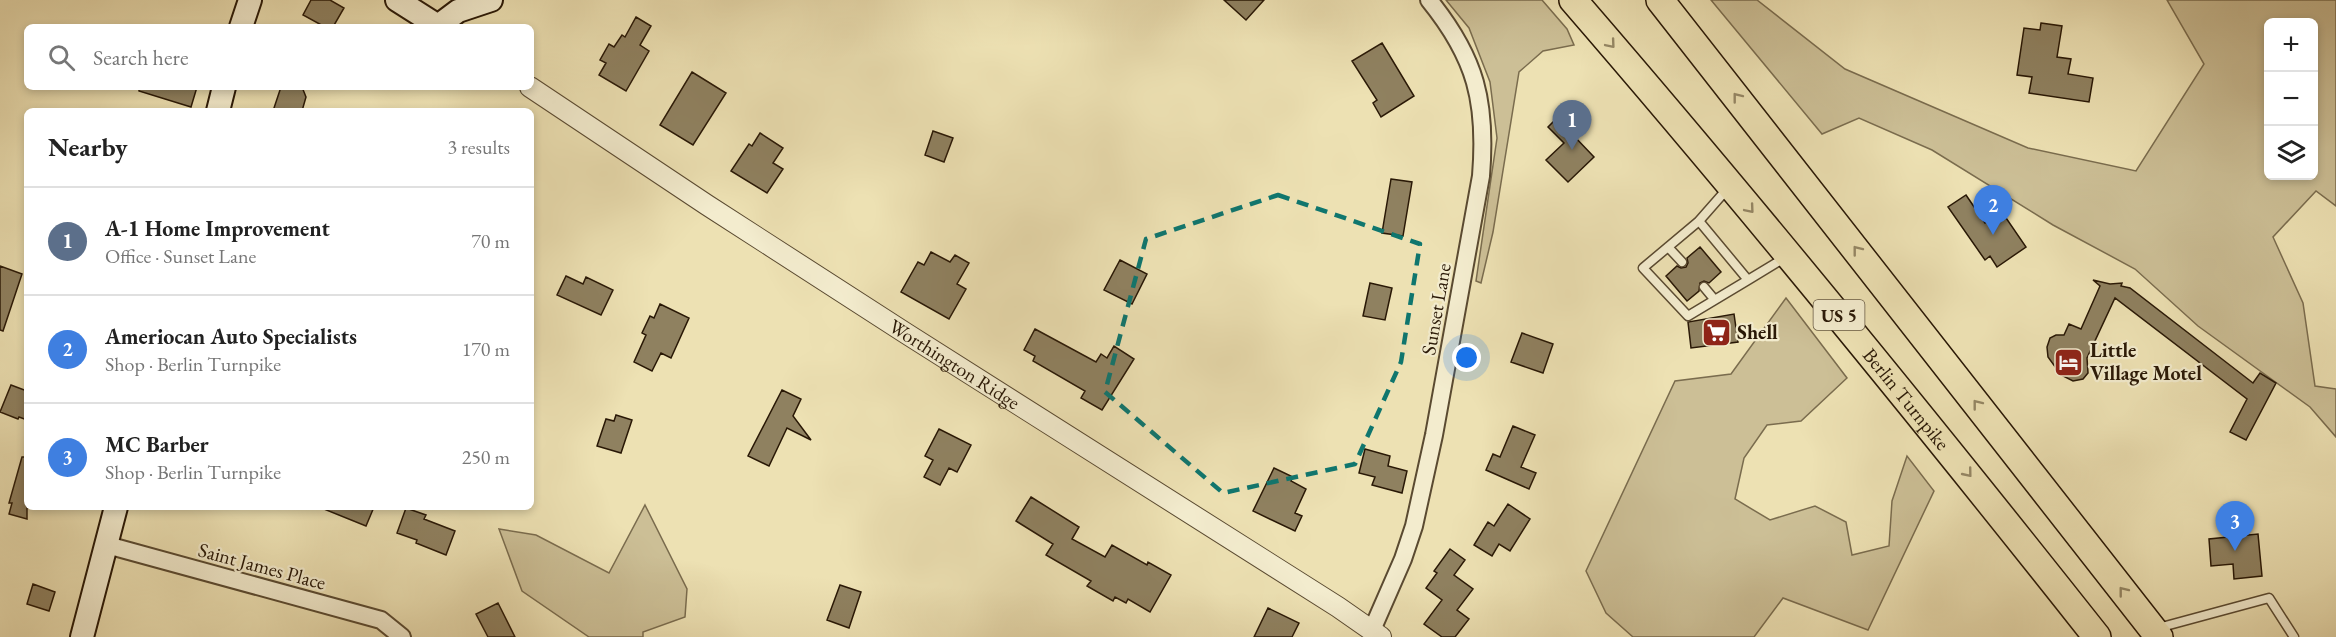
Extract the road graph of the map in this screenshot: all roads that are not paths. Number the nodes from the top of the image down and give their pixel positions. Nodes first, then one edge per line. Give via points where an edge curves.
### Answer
1 (250, 0) edge
2 (397, 0) edge
3 (491, 0) edge
4 (1429, 0) edge
5 (1572, 0) edge
6 (1660, 0) edge
7 (242, 24) edge
8 (434, 24) edge
9 (443, 24) edge
10 (223, 90) edge
11 (534, 90) edge
12 (219, 108) edge
13 (1730, 186) junction
14 (1699, 222) junction
15 (1668, 247) junction
16 (1788, 255) junction
17 (1682, 262) dead end
18 (1748, 280) junction
19 (1704, 287) dead end
20 (1714, 299) junction
21 (115, 510) edge
22 (106, 545) junction
23 (1377, 633) edge
24 (2156, 633) edge
25 (82, 637) edge
26 (402, 637) edge
27 (2097, 637) edge
28 (2294, 637) edge

1 - 7 main road
2 - 8 main road
3 - 9 main road via 458,11
4 - 23 street, Sunset Lane via 1459,42 1472,70 1484,138 1481,176 1414,526
5 -> 13 highway, Berlin Turnpike / US 5
24 -> 6 highway, US 5
10 - 12 main road
11 - 23 street, Worthington Ridge via 897,328
13 - 14 lane
13 -> 16 highway, Berlin Turnpike / US 5
14 - 15 lane
14 - 18 lane
15 - 17 lane
15 - 20 lane via 1644,268 1688,316
16 - 18 lane
16 -> 27 highway, Berlin Turnpike / US 5
18 - 20 lane
19 - 20 lane
21 - 22 main road
22 - 25 main road
22 - 26 street, Saint James Place via 381,620
24 - 28 lane via 2269,598

